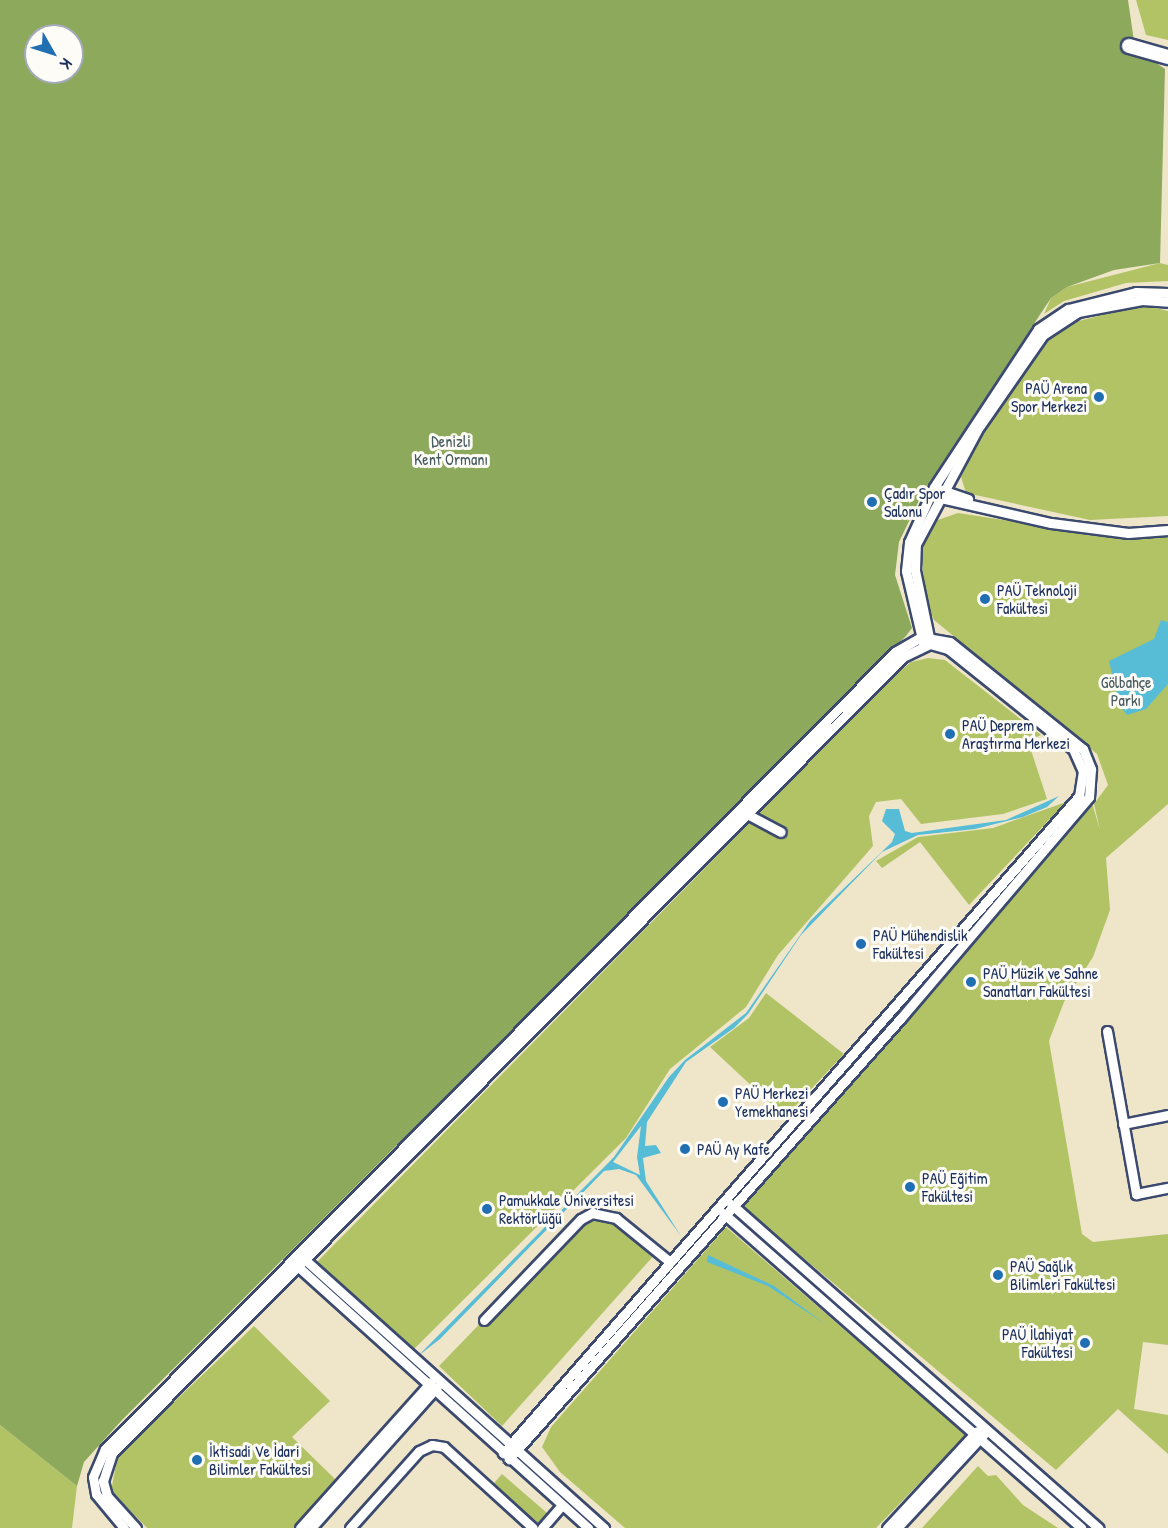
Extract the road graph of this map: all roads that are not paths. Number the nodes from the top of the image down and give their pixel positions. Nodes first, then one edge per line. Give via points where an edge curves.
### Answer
1 (1129, 46) dead end
2 (1168, 57) edge
3 (1168, 293) edge
4 (1168, 303) edge
5 (935, 493) junction
6 (1168, 528) edge
7 (926, 641) junction
8 (747, 814) junction
9 (781, 832) dead end
10 (1107, 1031) dead end
11 (1168, 1115) edge
12 (1123, 1124) junction
13 (1168, 1188) edge
14 (730, 1204) junction
15 (722, 1213) junction
16 (297, 1260) junction
17 (670, 1262) junction
18 (484, 1320) dead end
19 (434, 1385) junction
20 (984, 1429) junction
21 (977, 1437) junction
22 (509, 1452) junction
23 (562, 1505) junction
24 (124, 1528) edge
25 (136, 1528) edge
26 (300, 1528) edge
27 (311, 1528) edge
28 (350, 1528) edge
29 (533, 1528) edge
30 (542, 1528) edge
31 (588, 1528) edge
32 (604, 1528) edge
33 (887, 1528) edge
34 (897, 1528) edge
35 (1081, 1528) edge
36 (1098, 1528) edge

1 - 2 street
3 - 5 street via 1136,292 1068,309 1046,322
4 - 5 street via 1142,300 1078,312 1049,328
5 - 6 street via 1121,528
5 - 7 street via 914,558
7 - 8 street via 903,657
7 - 14 street via 950,642 1013,688 1083,750 1091,769 1089,797 1079,813 950,953
7 - 16 street via 895,652
8 - 9 street
8 - 16 street
10 - 12 street
11 - 12 street
12 - 13 street via 1136,1194
14 - 15 street
14 - 20 street
15 - 17 street
15 - 21 street
15 - 22 street
16 - 19 street
16 - 24 street via 105,1449 93,1477 96,1494
16 - 25 street via 112,1453 102,1481 107,1496
17 - 18 street via 616,1218 592,1213 581,1219
17 - 22 street
19 - 22 street
19 - 26 street
19 - 27 street
20 - 21 street
20 - 36 street
21 - 33 street
21 - 34 street
21 - 35 street
22 - 23 street
22 - 32 street
23 - 30 street
23 - 31 street
28 - 29 street via 419,1451 432,1445 444,1447

